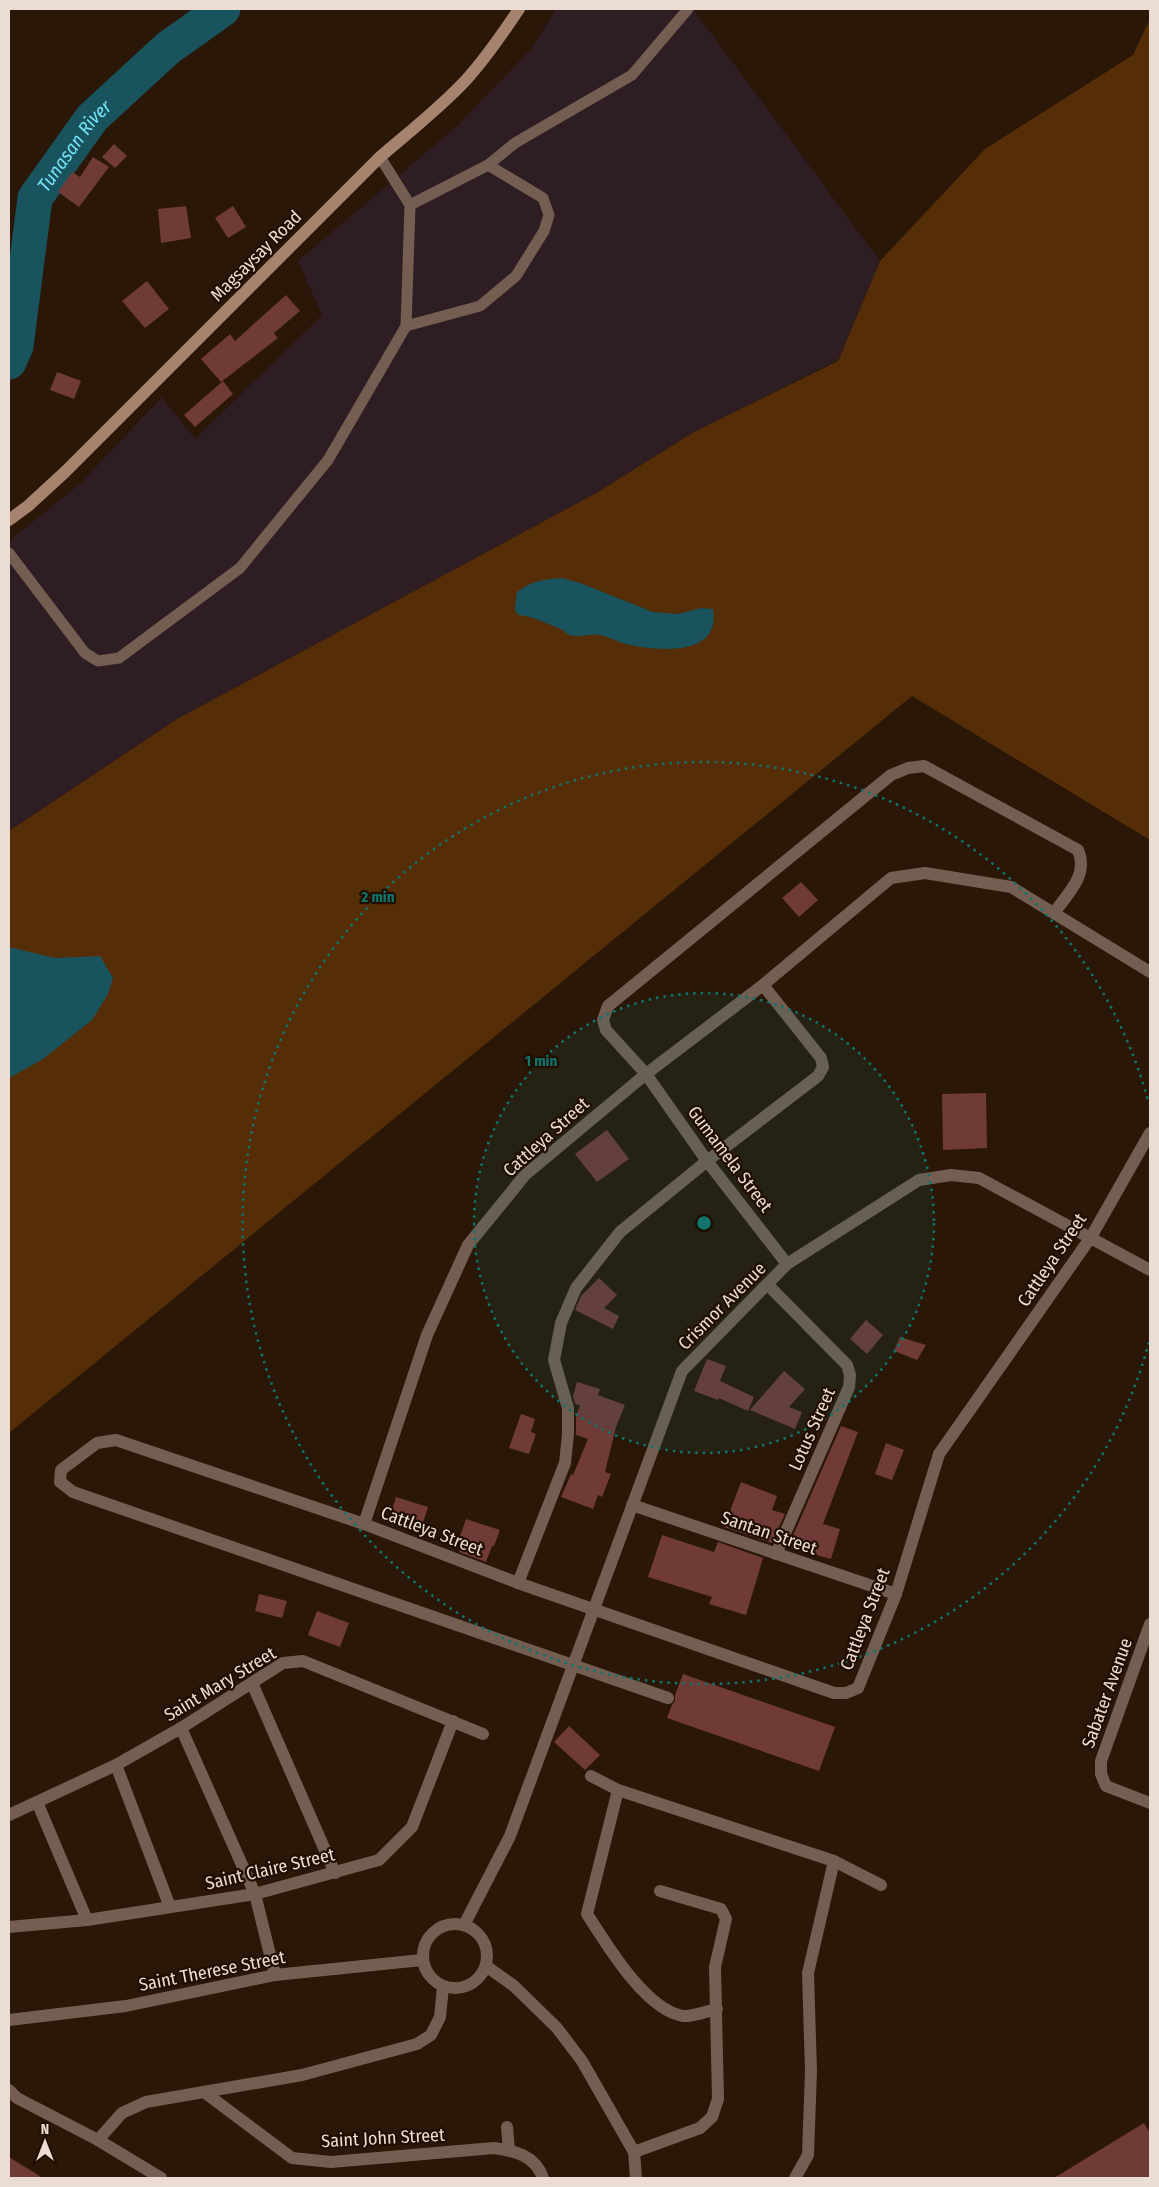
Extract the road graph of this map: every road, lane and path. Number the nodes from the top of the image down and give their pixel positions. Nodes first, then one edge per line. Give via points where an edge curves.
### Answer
1 (520, 9) edge
2 (688, 9) edge
3 (380, 157) junction
4 (488, 165) junction
5 (410, 205) junction
6 (406, 326) junction
7 (9, 520) edge
8 (9, 553) edge
9 (1054, 914) junction
10 (1150, 972) edge
11 (763, 985) junction
12 (646, 1074) junction
13 (1150, 1134) edge
14 (707, 1161) junction
15 (1091, 1237) junction
16 (787, 1264) junction
17 (1150, 1270) edge
18 (768, 1285) junction
19 (632, 1505) junction
20 (364, 1524) junction
21 (776, 1554) junction
22 (518, 1583) junction
23 (896, 1594) junction
24 (595, 1610) junction
25 (1150, 1624) edge
26 (574, 1665) junction
27 (252, 1683) junction
28 (668, 1698) dead end
29 (453, 1721) junction
30 (182, 1728) junction
31 (483, 1734) dead end
32 (116, 1765) junction
33 (591, 1776) dead end
34 (618, 1790) junction
35 (37, 1802) junction
36 (1150, 1803) edge
37 (9, 1815) edge
38 (834, 1861) junction
39 (335, 1873) junction
40 (881, 1885) dead end
41 (660, 1891) dead end
42 (256, 1894) junction
43 (170, 1907) junction
44 (87, 1920) junction
45 (464, 1925) junction
46 (9, 1927) edge
47 (422, 1960) junction
48 (486, 1966) junction
49 (275, 1975) junction
50 (443, 1987) junction
51 (717, 2009) junction
52 (9, 2020) edge
53 (9, 2090) edge
54 (204, 2092) junction
55 (506, 2127) dead end
56 (98, 2140) junction
57 (509, 2150) junction
58 (634, 2152) junction
59 (161, 2178) edge
60 (543, 2178) edge
61 (636, 2178) edge
62 (795, 2178) edge

1 - 3 main road, Magsaysay Road via 466,80
2 - 4 lane via 632,75 515,143
3 - 5 lane
3 - 7 main road, Magsaysay Road via 65,472
4 - 5 lane
4 - 6 lane via 543,198 549,215 544,231 516,276 480,306
5 - 6 lane
6 - 8 lane via 328,460 240,568 119,658 98,661 84,653
9 - 10 street, Cattleya Street
9 - 11 street, Cattleya Street via 1010,887 925,873 891,878
9 - 12 street, Gumamela Street via 1081,874 1083,860 1078,850 924,766 891,774 608,1006 602,1020 606,1030
11 - 12 street, Cattleya Street
11 - 14 street via 821,1058 823,1067 818,1076
12 - 14 street, Gumamela Street
12 - 20 street, Cattleya Street via 525,1175 468,1245 427,1335
13 - 15 street, Cattleya Street
14 - 16 street, Gumamela Street
14 - 22 street via 620,1232 576,1288 561,1323 554,1360 568,1408 565,1463
15 - 16 street, Crismor Avenue via 979,1178 950,1176 918,1180
15 - 17 street, Crismor Avenue
15 - 23 street, Cattleya Street via 939,1454
16 - 18 street, Crismor Avenue
18 - 19 street, Crismor Avenue via 682,1371
18 - 21 street, Lotus Street via 847,1365 850,1375 849,1387
19 - 21 street, Santan Street
19 - 24 street, Crismor Avenue
20 - 22 street, Cattleya Street
20 - 26 street via 116,1440 97,1442 61,1470 60,1482 73,1492
21 - 23 street, Santan Street
22 - 24 street, Cattleya Street
23 - 24 street, Cattleya Street via 858,1688 846,1693 834,1693
24 - 26 street, Crismor Avenue
25 - 36 street, Sabater Avenue via 1101,1761 1101,1774 1106,1786
26 - 28 street
26 - 45 street, Crismor Avenue via 510,1836
27 - 29 street, Saint Mary Street via 283,1663 303,1661
27 - 30 street, Saint Mary Street
27 - 39 street
29 - 31 street, Saint Mary Street
29 - 39 street, Saint Claire Street via 412,1827 379,1860
30 - 32 street, Saint Mary Street
30 - 42 street
32 - 35 street, Saint Mary Street
32 - 43 street
33 - 34 street
34 - 38 street
34 - 51 street via 587,1914 623,1970 660,2006 683,2016
35 - 37 street, Saint Mary Street
35 - 44 street
38 - 40 street
38 - 62 street via 808,1973 811,2071 808,2155
39 - 42 street, Saint Claire Street
41 - 51 street via 721,1909 726,1919 715,1967
42 - 43 street, Saint Claire Street
42 - 49 street
43 - 44 street, Saint Claire Street
44 - 46 street, Saint Claire Street
45 - 47 street via 448,1924 434,1931 424,1944
45 - 48 street via 481,1936 488,1955
47 - 49 street, Saint Therese Street
47 - 50 street via 429,1976
48 - 50 street via 482,1975 465,1988
48 - 58 street via 514,1986 557,2028 582,2060
49 - 52 street, Saint Therese Street via 126,2006
50 - 54 street via 440,2016 431,2035 417,2044 302,2075
51 - 58 street via 718,2099 712,2117 700,2128
53 - 56 street via 17,2098
54 - 56 street via 146,2102 122,2114
54 - 57 street, Saint John Street via 292,2158 331,2162 494,2148
55 - 57 street
56 - 59 street
57 - 60 street, Saint John Street via 520,2152 540,2169
58 - 61 street

